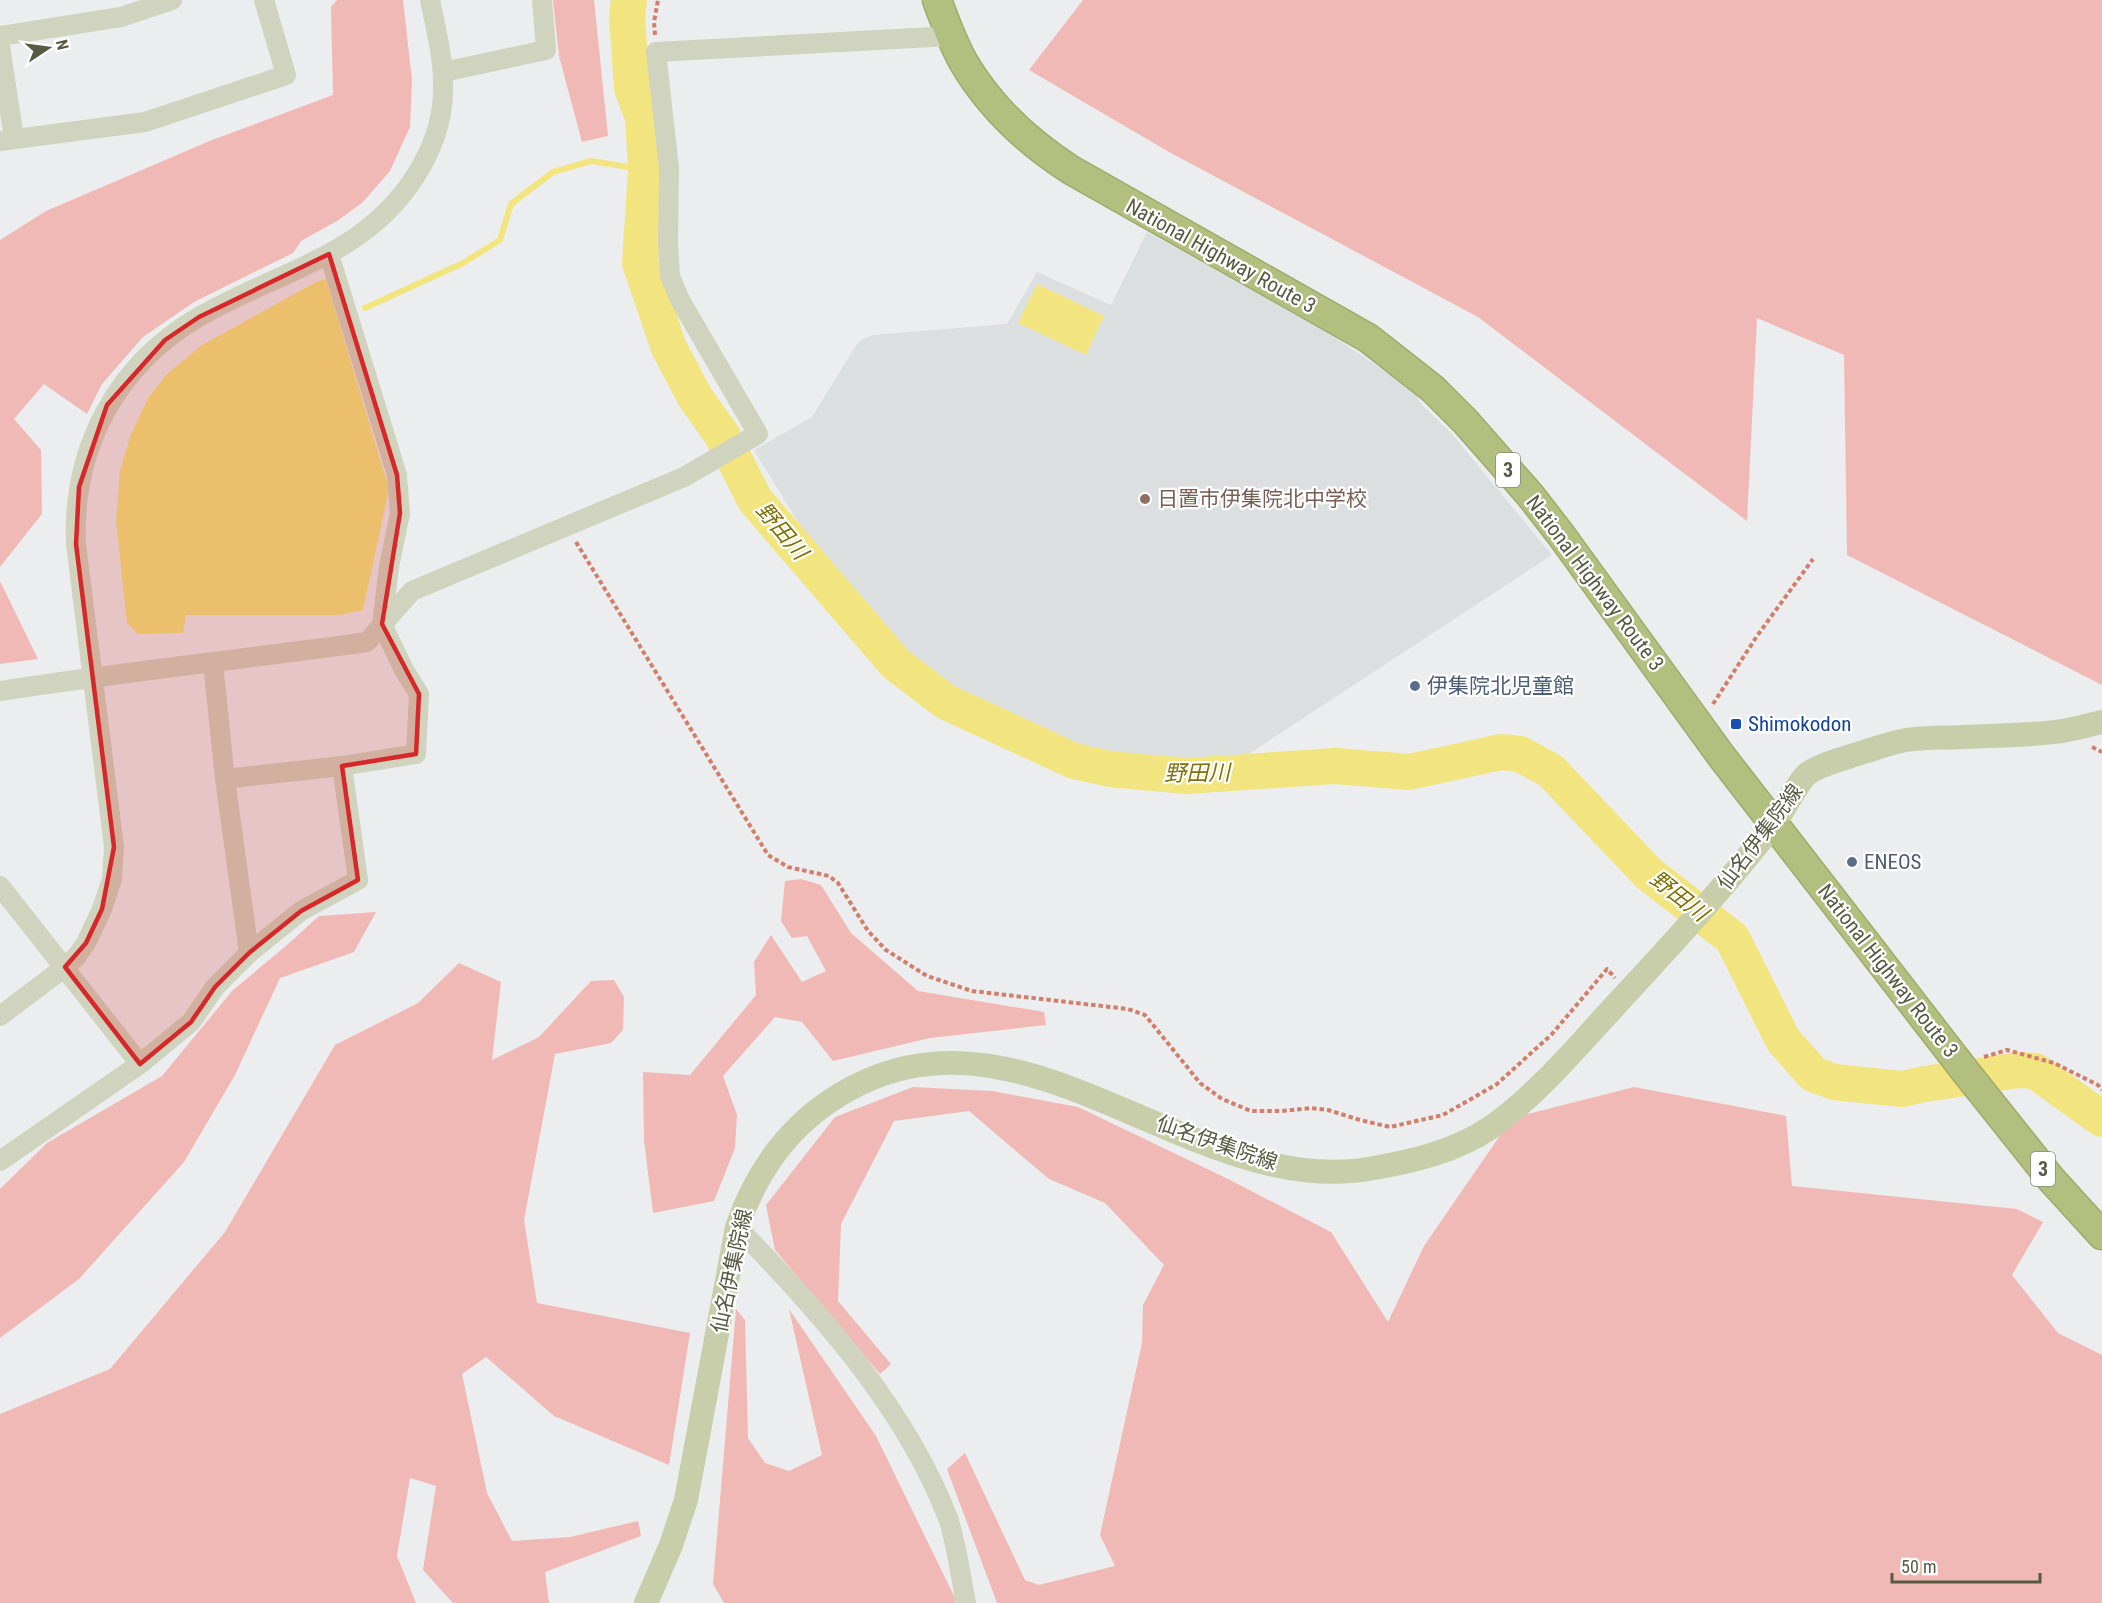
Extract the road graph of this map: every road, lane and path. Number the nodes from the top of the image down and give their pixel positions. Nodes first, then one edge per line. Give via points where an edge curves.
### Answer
1 (172, 0) edge
2 (264, 0) edge
3 (430, 0) edge
4 (542, 0) edge
5 (658, 0) edge
6 (937, 0) edge
7 (0, 36) edge
8 (951, 36) junction
9 (0, 46) edge
10 (656, 54) junction
11 (443, 72) junction
12 (7, 140) edge
13 (329, 254) junction
14 (566, 526) junction
15 (1813, 558) dead end
16 (382, 624) junction
17 (213, 663) junction
18 (94, 677) junction
19 (0, 691) edge
20 (2102, 722) edge
21 (1700, 724) junction
22 (342, 766) junction
23 (225, 779) junction
24 (1774, 825) junction
25 (0, 886) edge
26 (249, 953) junction
27 (65, 967) junction
28 (1631, 988) junction
29 (0, 1016) edge
30 (140, 1064) junction
31 (1962, 1067) junction
32 (2102, 1090) edge
33 (0, 1161) edge
34 (737, 1227) junction
35 (2102, 1235) edge
36 (646, 1603) edge
37 (966, 1603) edge

1 - 7 street via 121,16
2 - 12 street via 286,75 145,122
3 - 11 street
4 - 11 street via 546,50
5 - 10 path via 654,22
6 - 8 highway, National Highway Route 3 / 3
8 - 10 street
8 - 21 highway, National Highway Route 3 / 3 via 980,87 1047,155 1368,338 1433,389 1530,495
9 - 12 street
10 - 14 street via 669,168 670,276 758,434 684,477
11 - 13 street via 442,108 433,145 417,174 398,202 376,222
13 - 16 street via 397,475 400,513
13 - 18 street via 191,322 165,340 132,372 107,405 89,447 75,521
14 - 16 street via 412,591
14 - 28 path via 768,855 788,867 829,876 886,950 927,976 972,991 1128,1009 1145,1015 1200,1083 1222,1099 1251,1111 1329,1110 1390,1127 1443,1115 1497,1084 1552,1034 1607,969
15 - 21 path
16 - 17 street via 367,642
16 - 22 street via 419,694 416,754
17 - 18 street
17 - 23 street
18 - 19 street
18 - 27 street via 114,847 112,879 86,942
20 - 24 main road, 仙名伊集院線 via 2060,731 1906,740 1835,760 1806,775
21 - 24 highway, National Highway Route 3 / 3
22 - 23 street
22 - 26 street via 358,880 301,911
23 - 26 street
24 - 28 main road, 仙名伊集院線 via 1714,898
24 - 31 highway, National Highway Route 3 / 3
25 - 27 street
26 - 30 street via 215,987 191,1022
27 - 29 street
27 - 30 street
28 - 34 main road, 仙名伊集院線 via 1545,1082 1487,1130 1433,1155 1370,1169 1298,1170 1261,1162 1042,1077 992,1066 932,1063 888,1072 845,1091 801,1123 762,1172
30 - 33 street
31 - 32 path via 2007,1050 2054,1063
31 - 35 highway, National Highway Route 3 / 3 via 2051,1179
34 - 36 main road, 仙名伊集院線 via 687,1500
34 - 37 street via 791,1282 862,1368 915,1449 948,1520

